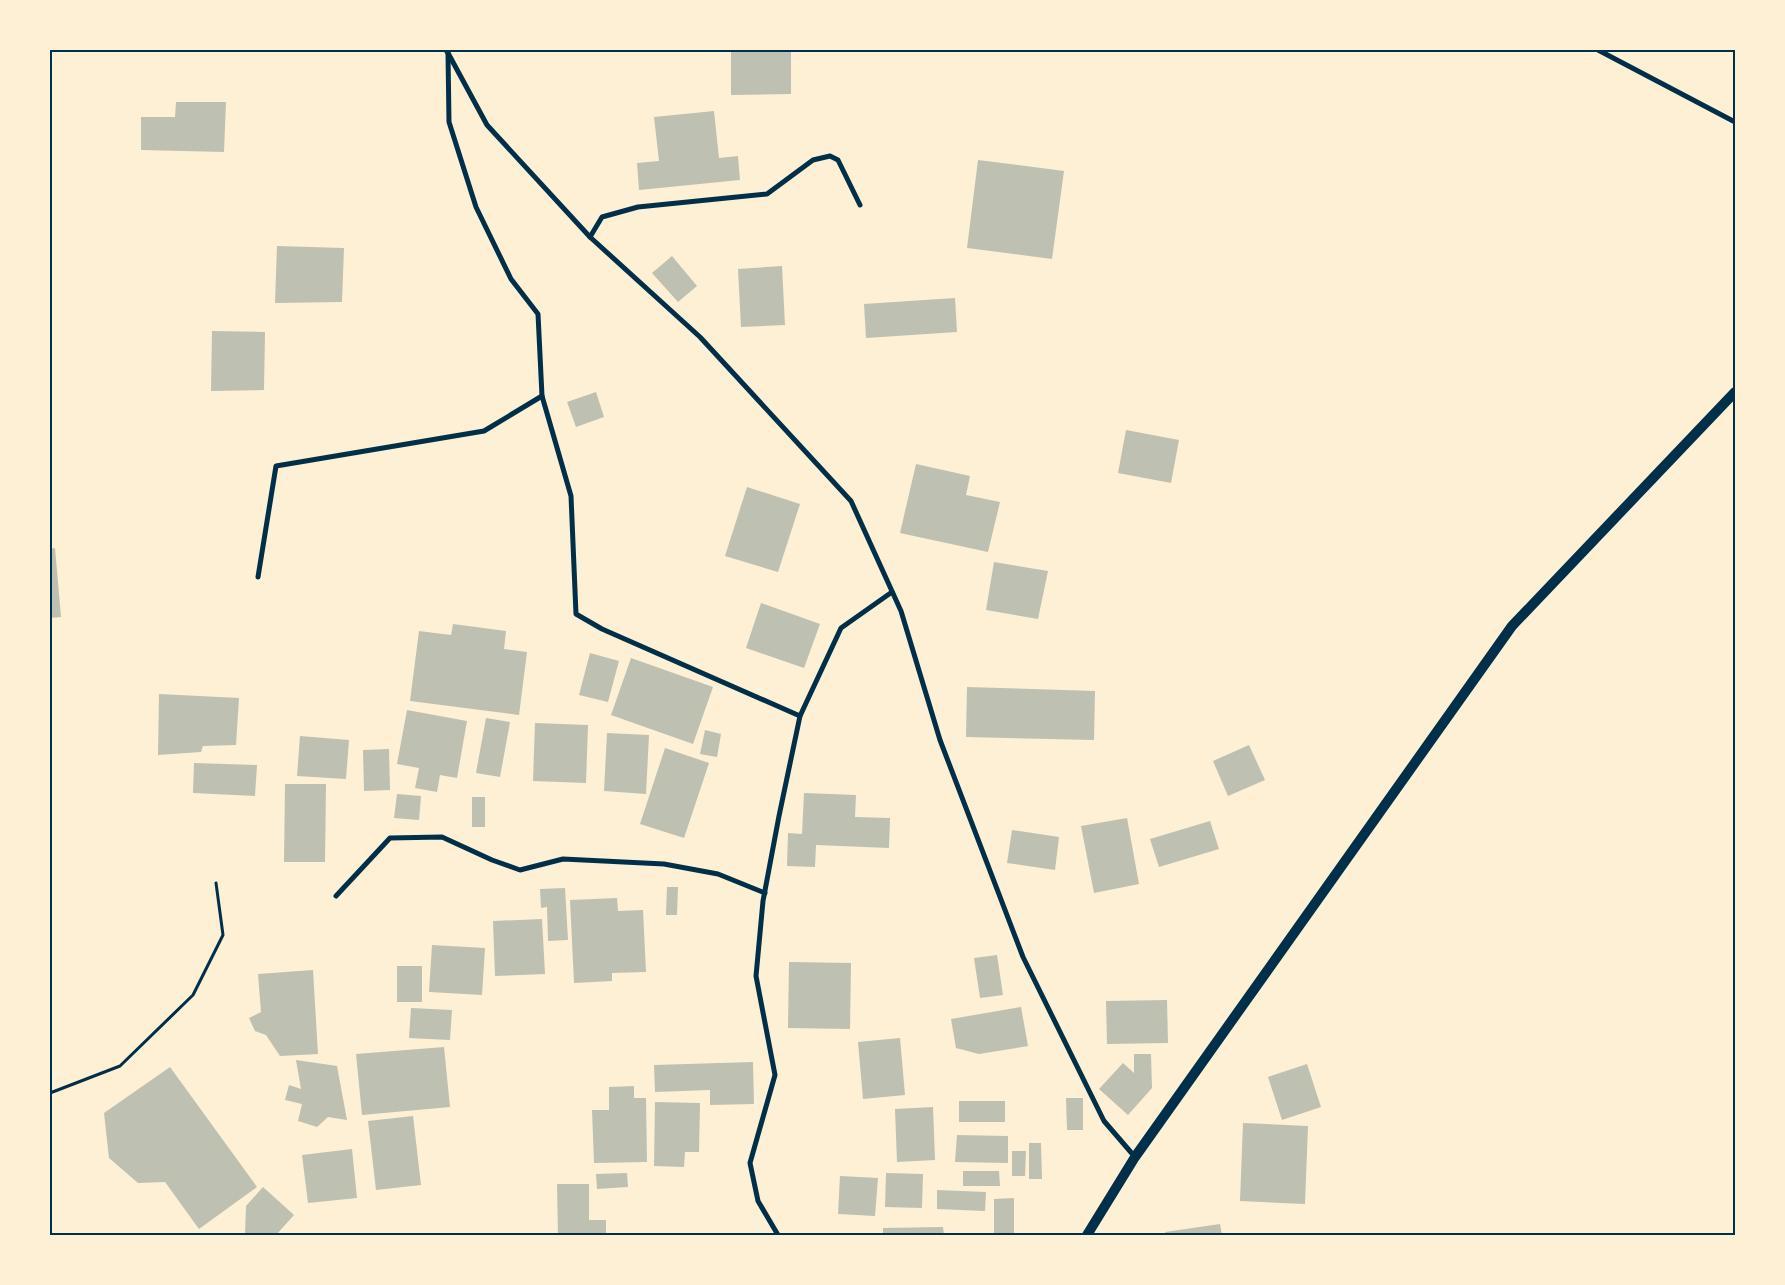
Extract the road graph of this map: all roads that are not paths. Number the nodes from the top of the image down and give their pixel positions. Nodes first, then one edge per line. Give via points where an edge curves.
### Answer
1 (1598, 50) edge
2 (447, 52) edge
3 (1735, 122) edge
4 (860, 205) dead end
5 (590, 237) junction
6 (1735, 392) edge
7 (542, 396) junction
8 (258, 577) dead end
9 (892, 592) junction
10 (800, 716) junction
11 (765, 893) junction
12 (336, 896) dead end
13 (1135, 1157) junction
14 (778, 1235) edge
15 (1087, 1235) edge

1 - 3 street
2 - 5 street via 487,124
2 - 7 street via 449,122 476,208 511,279 538,314
4 - 5 street via 838,160 830,156 813,160 767,194 638,207 602,217
5 - 9 street via 700,337 851,501
6 - 13 main road via 1512,626
7 - 8 street via 484,431 276,466
7 - 10 street via 571,496 576,614
9 - 10 street via 841,628
9 - 13 street via 901,611 940,740 1023,957 1104,1121
10 - 11 street
11 - 12 street via 718,874 664,864 563,859 520,870 442,837 390,838
11 - 14 street via 756,976 775,1076 750,1163 758,1201
13 - 15 main road

